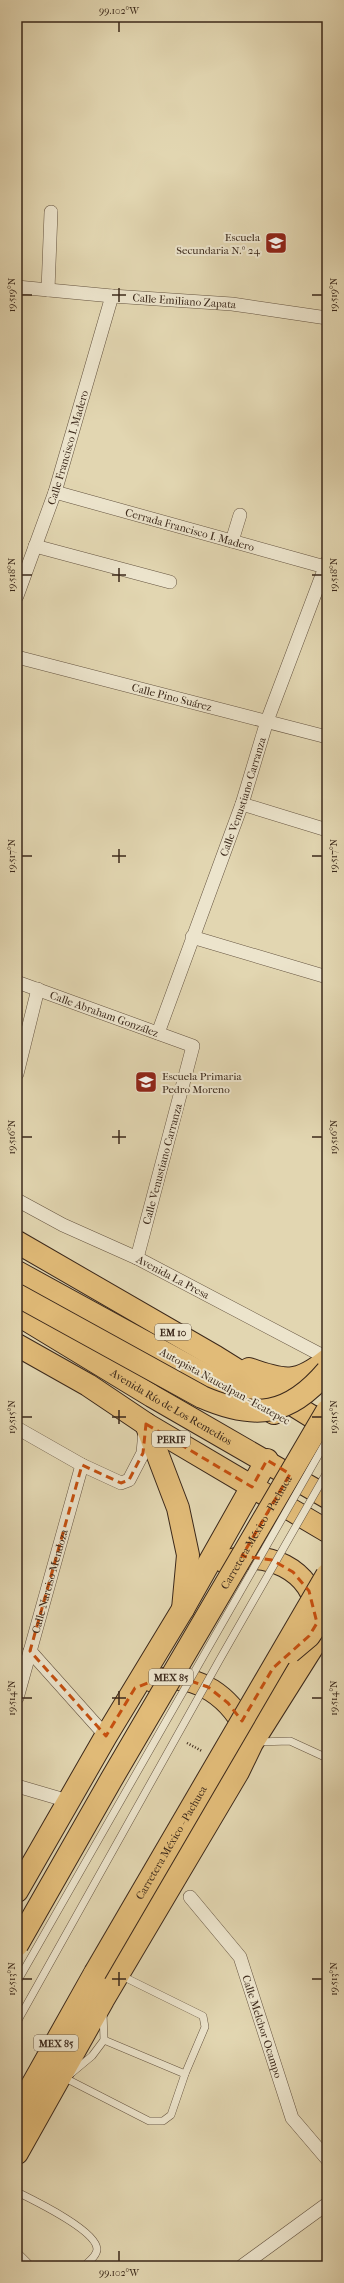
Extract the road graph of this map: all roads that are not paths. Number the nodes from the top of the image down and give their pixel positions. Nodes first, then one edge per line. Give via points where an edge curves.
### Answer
1 (51, 212) dead end
2 (17, 287) edge
3 (48, 290) junction
4 (112, 296) junction
5 (327, 318) edge
6 (55, 492) junction
7 (240, 515) dead end
8 (232, 541) junction
9 (35, 546) junction
10 (326, 564) edge
11 (170, 582) dead end
12 (17, 596) edge
13 (17, 657) edge
14 (267, 721) junction
15 (327, 737) edge
16 (242, 804) junction
17 (327, 830) edge
18 (192, 937) junction
19 (327, 977) edge
20 (17, 982) edge
21 (38, 989) junction
22 (158, 1033) junction
23 (193, 1046) joint
24 (17, 1074) edge
25 (17, 1200) edge
26 (17, 1242) edge
27 (137, 1258) junction
28 (17, 1272) edge
29 (17, 1295) edge
30 (17, 1314) edge
31 (17, 1345) edge
32 (216, 1357) junction
33 (327, 1359) edge
34 (327, 1371) edge
35 (327, 1411) edge
36 (146, 1424) junction
37 (327, 1426) edge
38 (17, 1428) edge
39 (327, 1440) edge
40 (327, 1443) edge
41 (267, 1460) junction
42 (82, 1466) junction
43 (327, 1472) edge
44 (252, 1487) junction
45 (327, 1496) edge
46 (327, 1531) edge
47 (327, 1575) edge
48 (201, 1577) junction
49 (327, 1609) edge
50 (183, 1610) junction
51 (323, 1630) edge
52 (30, 1651) junction
53 (273, 1668) junction
54 (135, 1688) junction
55 (17, 1698) edge
56 (106, 1736) junction
57 (252, 1743) junction
58 (327, 1758) edge
59 (17, 1786) edge
60 (58, 1798) dead end
61 (17, 1891) edge
62 (190, 1897) dead end
63 (17, 1945) edge
64 (119, 1975) junction
65 (17, 1982) edge
66 (103, 2000) junction
67 (17, 2022) edge
68 (104, 2040) junction
69 (185, 2074) junction
70 (60, 2080) junction
71 (17, 2112) edge
72 (17, 2153) edge
73 (327, 2159) edge
74 (17, 2192) edge
75 (327, 2204) edge
76 (17, 2252) edge
77 (31, 2266) edge
78 (84, 2266) edge
79 (242, 2266) edge

1 - 3 street
2 - 3 street, Calle Emiliano Zapata
3 - 4 street, Calle Emiliano Zapata
4 - 5 street, Calle Emiliano Zapata via 232,304
4 - 6 street, Calle Francisco I. Madero
6 - 8 street, Cerrada Francisco I. Madero
6 - 9 street, Calle Francisco I. Madero
7 - 8 street
8 - 10 street, Cerrada Francisco I. Madero
9 - 11 street
9 - 12 street, Calle Francisco I. Madero
10 - 14 street, Calle Venustiano Carranza
13 - 14 street, Calle Pino Suárez
14 - 15 street, Calle Pino Suárez
14 - 16 street, Calle Venustiano Carranza
16 - 17 street
16 - 18 street, Calle Venustiano Carranza
18 - 19 street
18 - 22 street, Calle Venustiano Carranza
20 - 21 street, Calle Abraham González
21 - 22 street, Calle Abraham González
21 - 24 street
22 - 23 street, Calle Abraham González
23 - 27 street, Calle Venustiano Carranza
25 - 27 street, Avenida La Presa via 63,1225
26 - 32 highway, Autopista Naucalpan - Ecatepec / EM 10
27 - 33 street, Avenida La Presa
28 - 40 highway, Autopista Naucalpan - Ecatepec / EM 10
29 - 34 highway, bridge via 202,1397 223,1406 257,1412 279,1408 308,1392
30 - 41 highway, Avenida Río de Los Remedios / PERIF via 152,1396
31 - 36 highway, PERIF via 88,1385
32 - 33 highway via 275,1379 298,1378
32 - 37 highway, Autopista Naucalpan - Ecatepec / EM 10
35 - 63 highway, Carretera México - Pachuca / MEX 85, bridge
36 - 42 street via 143,1453 129,1480 121,1483
36 - 44 highway, PERIF
36 - 50 highway via 178,1508 188,1555
38 - 42 street
39 - 65 lane, bridge
41 - 44 highway
41 - 45 highway, Avenida Río de Los Remedios / PERIF
42 - 52 street, Calle Narciso Mendoza
43 - 67 lane, bridge
44 - 46 highway, PERIF
44 - 48 highway
47 - 53 highway, Carretera México - Pachuca / MEX 85, bridge
48 - 50 highway
48 - 51 highway via 218,1565 235,1558 260,1557 283,1564 302,1580 309,1591
49 - 53 highway, bridge via 309,1636
50 - 54 highway
51 - 57 highway
52 - 55 street, Calle Narciso Mendoza
52 - 56 street
53 - 71 highway, Carretera México - Pachuca / MEX 85, bridge via 94,1973
54 - 56 highway
54 - 57 highway via 150,1682 173,1679 185,1679 208,1687 228,1703 244,1724
56 - 61 highway
57 - 58 lane via 290,1741
57 - 64 highway via 238,1772
59 - 60 street
62 - 73 street, Calle Melchor Ocampo via 240,1957 292,2118
64 - 66 highway
64 - 69 lane via 203,2016 205,2027
66 - 68 lane
66 - 70 highway
68 - 69 lane
68 - 70 lane via 82,2066
69 - 70 lane via 171,2114 163,2121 149,2121
70 - 72 highway
74 - 78 lane via 64,2216 94,2240 97,2249
75 - 79 street
76 - 77 lane

